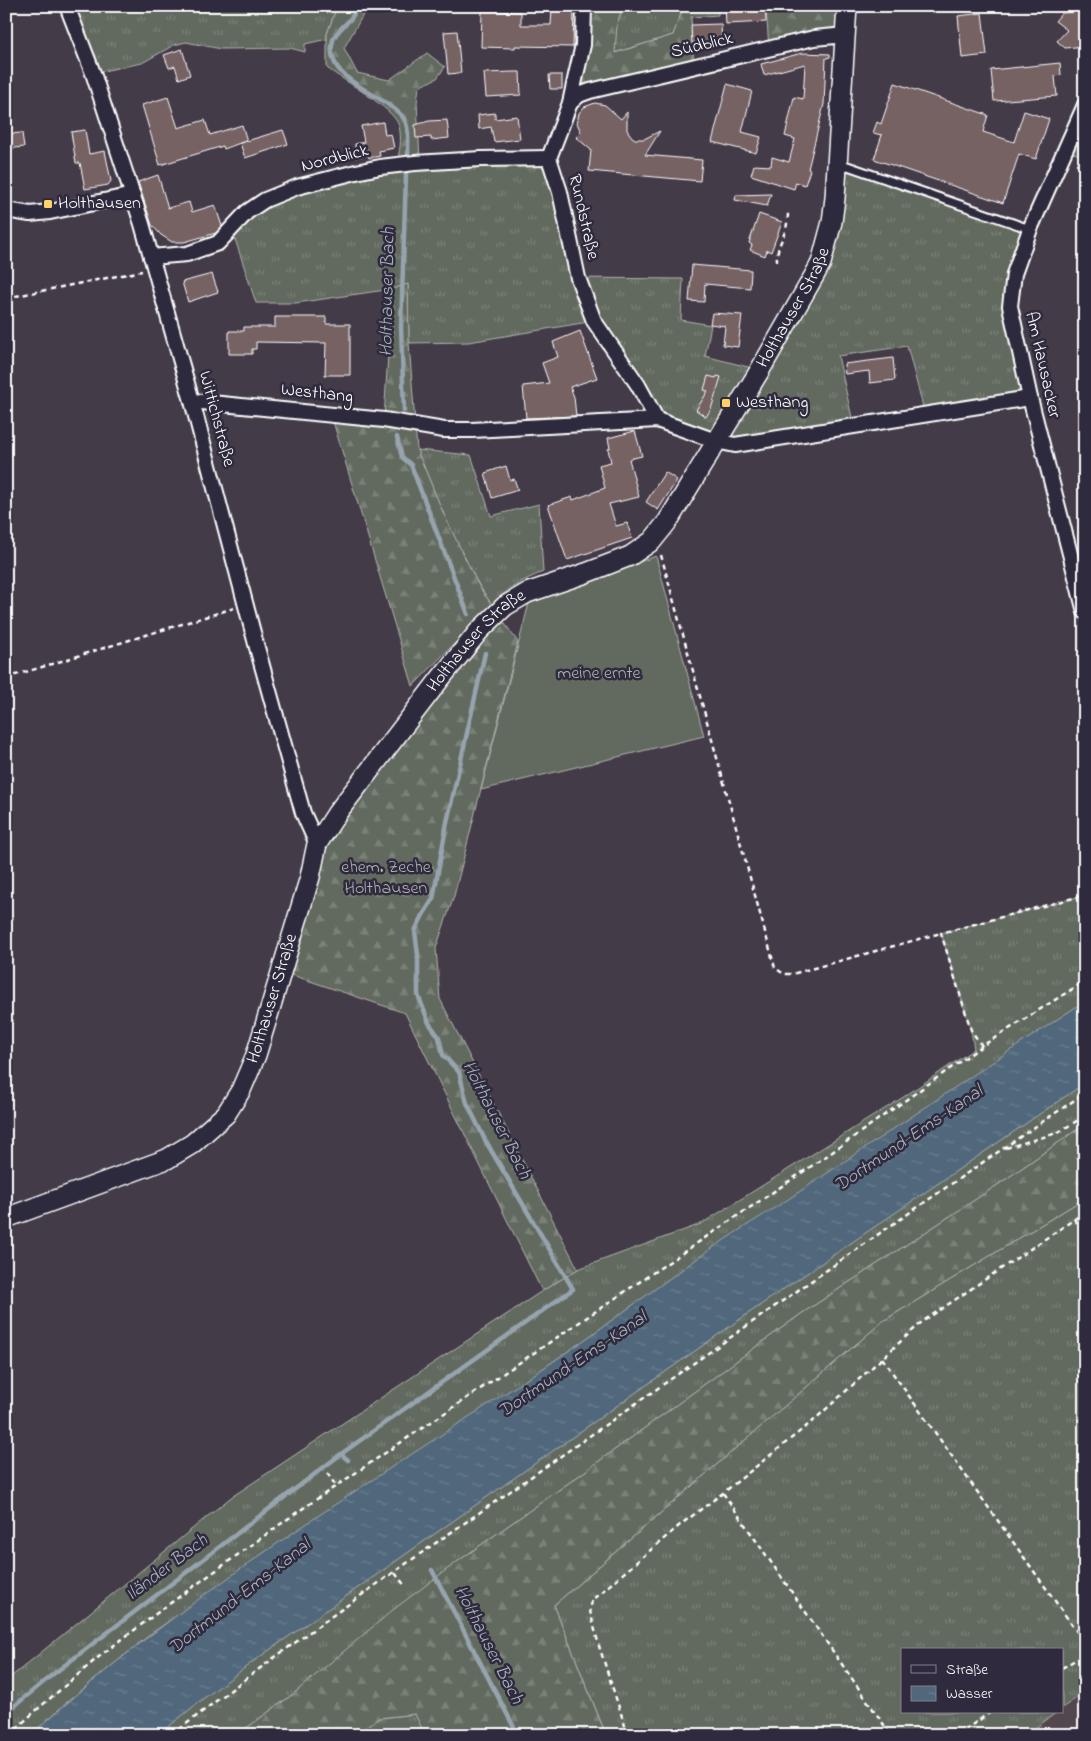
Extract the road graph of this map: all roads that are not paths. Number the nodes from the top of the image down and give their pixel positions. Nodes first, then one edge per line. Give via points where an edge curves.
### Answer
1 (67, 6) edge
2 (584, 6) edge
3 (847, 6) edge
4 (846, 35) junction
5 (570, 103) junction
6 (1085, 105) edge
7 (549, 158) junction
8 (837, 162) junction
9 (133, 195) junction
10 (6, 210) edge
11 (1030, 229) junction
12 (153, 262) junction
13 (1030, 398) junction
14 (192, 401) junction
15 (657, 420) junction
16 (716, 441) junction
17 (1085, 612) edge
18 (317, 844) junction
19 (6, 1218) edge

1 - 9 street, Wittichstraße
2 - 5 street, Rundstraße via 582,45
3 - 4 street, Holthauser Straße
4 - 5 street, Südblick via 814,38 590,91
4 - 8 street, Holthauser Straße
5 - 7 street, Rundstraße
6 - 11 street, Am Hausacker
7 - 12 street, Nordblick via 415,162 297,187 265,200 247,212 218,243
7 - 15 street, Rundstraße via 560,192 578,278 594,321 638,385
8 - 11 lane
8 - 16 street, Holthauser Straße via 832,222 821,263
9 - 10 street via 50,212 30,214
9 - 12 street, Wittichstraße
11 - 13 street, Am Hausacker via 1014,274 1010,306
12 - 14 street, Wittichstraße
13 - 16 street, Westhang via 734,445
13 - 17 street, Am Hausacker
14 - 15 street, Westhang via 384,420 444,430
14 - 18 street, Wittichstraße via 303,813
15 - 16 street, Westhang
16 - 18 street, Holthauser Straße via 668,521 652,541 630,556 527,593 505,606 479,631 336,813
18 - 19 street, Holthauser Straße via 256,1055 226,1114 192,1144 167,1159

